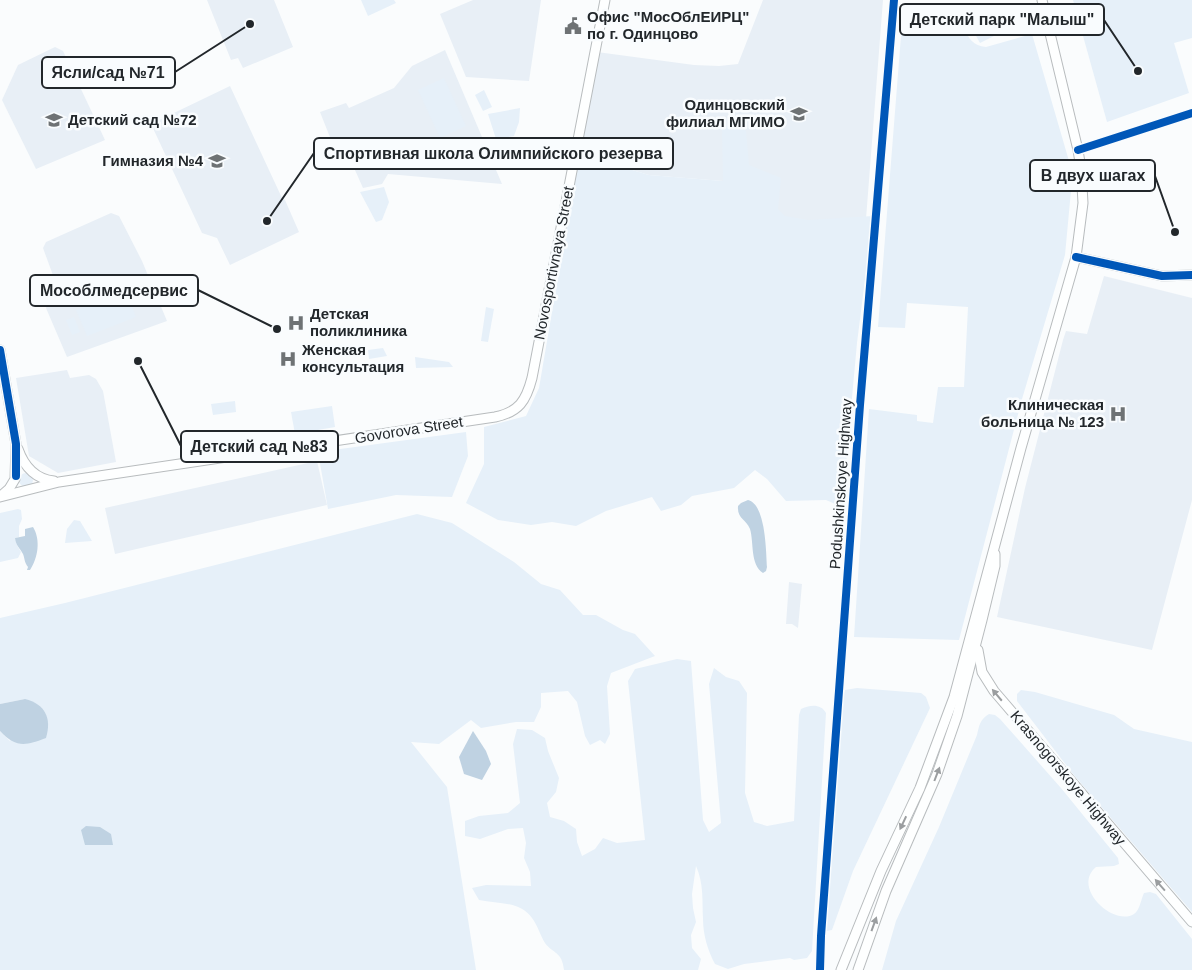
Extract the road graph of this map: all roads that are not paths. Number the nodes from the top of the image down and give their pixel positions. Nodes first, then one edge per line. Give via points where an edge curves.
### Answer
1 (605, 0) edge
2 (894, 0) edge
3 (1042, 0) edge
4 (1192, 113) edge
5 (1078, 150) junction
6 (1076, 257) junction
7 (1192, 275) edge
8 (0, 350) edge
9 (519, 406) joint
10 (16, 444) junction
11 (32, 471) junction
12 (15, 478) junction
13 (59, 482) junction
14 (29, 489) junction
15 (0, 497) edge
16 (996, 538) junction
17 (982, 620) junction
18 (1192, 922) edge
19 (820, 970) edge
20 (842, 970) edge
21 (858, 970) edge

1 - 9 main road, Novosportivnaya Street via 532,378
2 - 19 street, Podushkinskoye Highway via 857,443
3 - 5 main road
4 - 5 street
5 - 6 main road via 1083,203
6 - 7 main road via 1162,276
6 - 16 main road
8 - 10 main road
9 - 13 main road, Govorova Street via 506,415 495,417
10 - 11 main road via 21,458
10 - 12 main road
11 - 12 main road, Govorova Street via 23,469
11 - 13 main road, Govorova Street via 43,479
11 - 14 main road via 36,482
12 - 14 main road via 18,486
12 - 15 main road, Govorova Street
13 - 14 main road, Govorova Street
14 - 15 main road, Govorova Street
16 - 17 main road via 995,566
16 -> 20 main road via 948,714
18 -> 17 main road, Krasnogorskoye Highway via 988,684 978,658
21 -> 17 main road via 886,891 937,774 963,696

